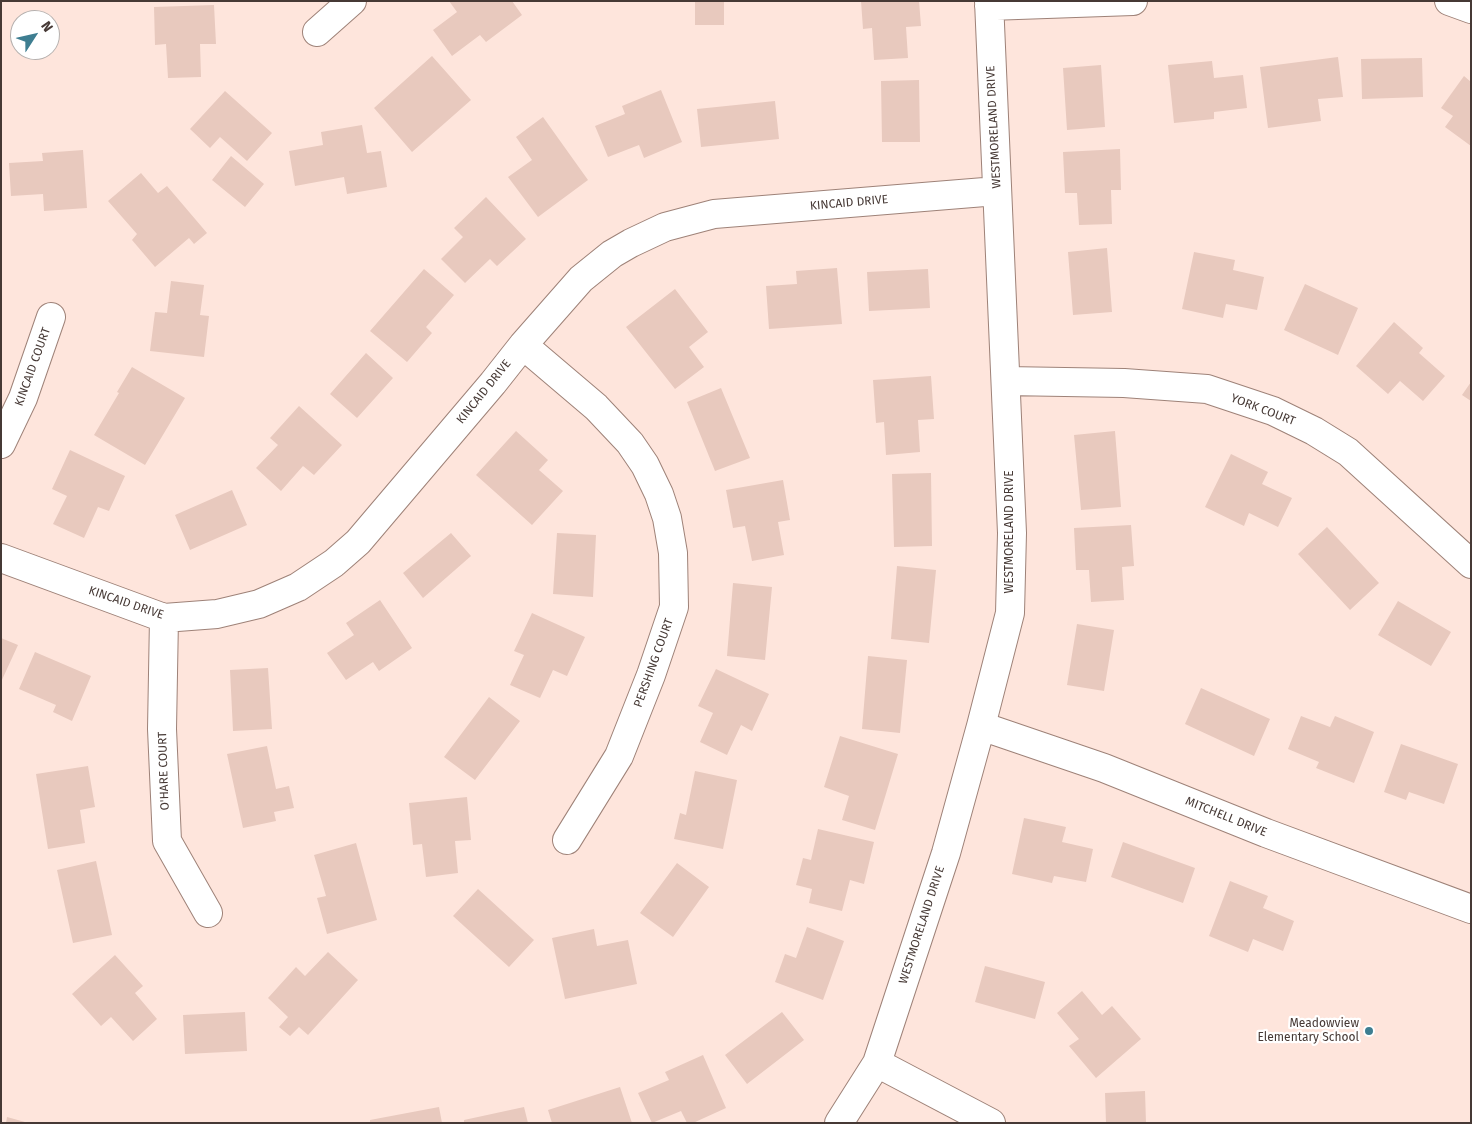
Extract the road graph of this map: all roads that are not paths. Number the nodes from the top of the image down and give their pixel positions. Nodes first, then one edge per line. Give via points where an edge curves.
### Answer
1 (352, 1) edge
2 (1133, 1) edge
3 (1449, 1) edge
4 (989, 4) edge
5 (1471, 9) edge
6 (317, 32) dead end
7 (997, 192) junction
8 (51, 316) dead end
9 (522, 345) junction
10 (1006, 381) junction
11 (1, 444) edge
12 (1, 558) edge
13 (1471, 564) edge
14 (164, 618) junction
15 (982, 726) junction
16 (567, 840) dead end
17 (1471, 910) edge
18 (208, 913) dead end
19 (877, 1063) junction
20 (839, 1123) edge
21 (991, 1123) edge

1 - 6 street
2 - 4 street
3 - 5 street
4 - 7 street, WESTMORELAND DRIVE
7 - 9 street, KINCAID DRIVE via 714,214 665,227 631,242 581,279
7 - 10 street, WESTMORELAND DRIVE
8 - 11 street, KINCAID COURT via 23,398
9 - 14 street, KINCAID DRIVE via 358,542 334,563 298,587 258,604 218,614
9 - 16 street, PERSHING COURT via 596,407 630,443 659,494 667,518 672,553 674,607 651,675 619,756
10 - 13 street, YORK COURT via 1124,383 1207,389 1273,412 1314,431 1348,452
10 - 15 street, WESTMORELAND DRIVE via 1012,532 1010,612
12 - 14 street, KINCAID DRIVE
14 - 18 street, O'HARE COURT via 162,729 167,841
15 - 17 street, MITCHELL DRIVE via 1104,768
15 - 19 street, WESTMORELAND DRIVE via 946,853
19 - 20 street, WESTMORELAND DRIVE
19 - 21 street

